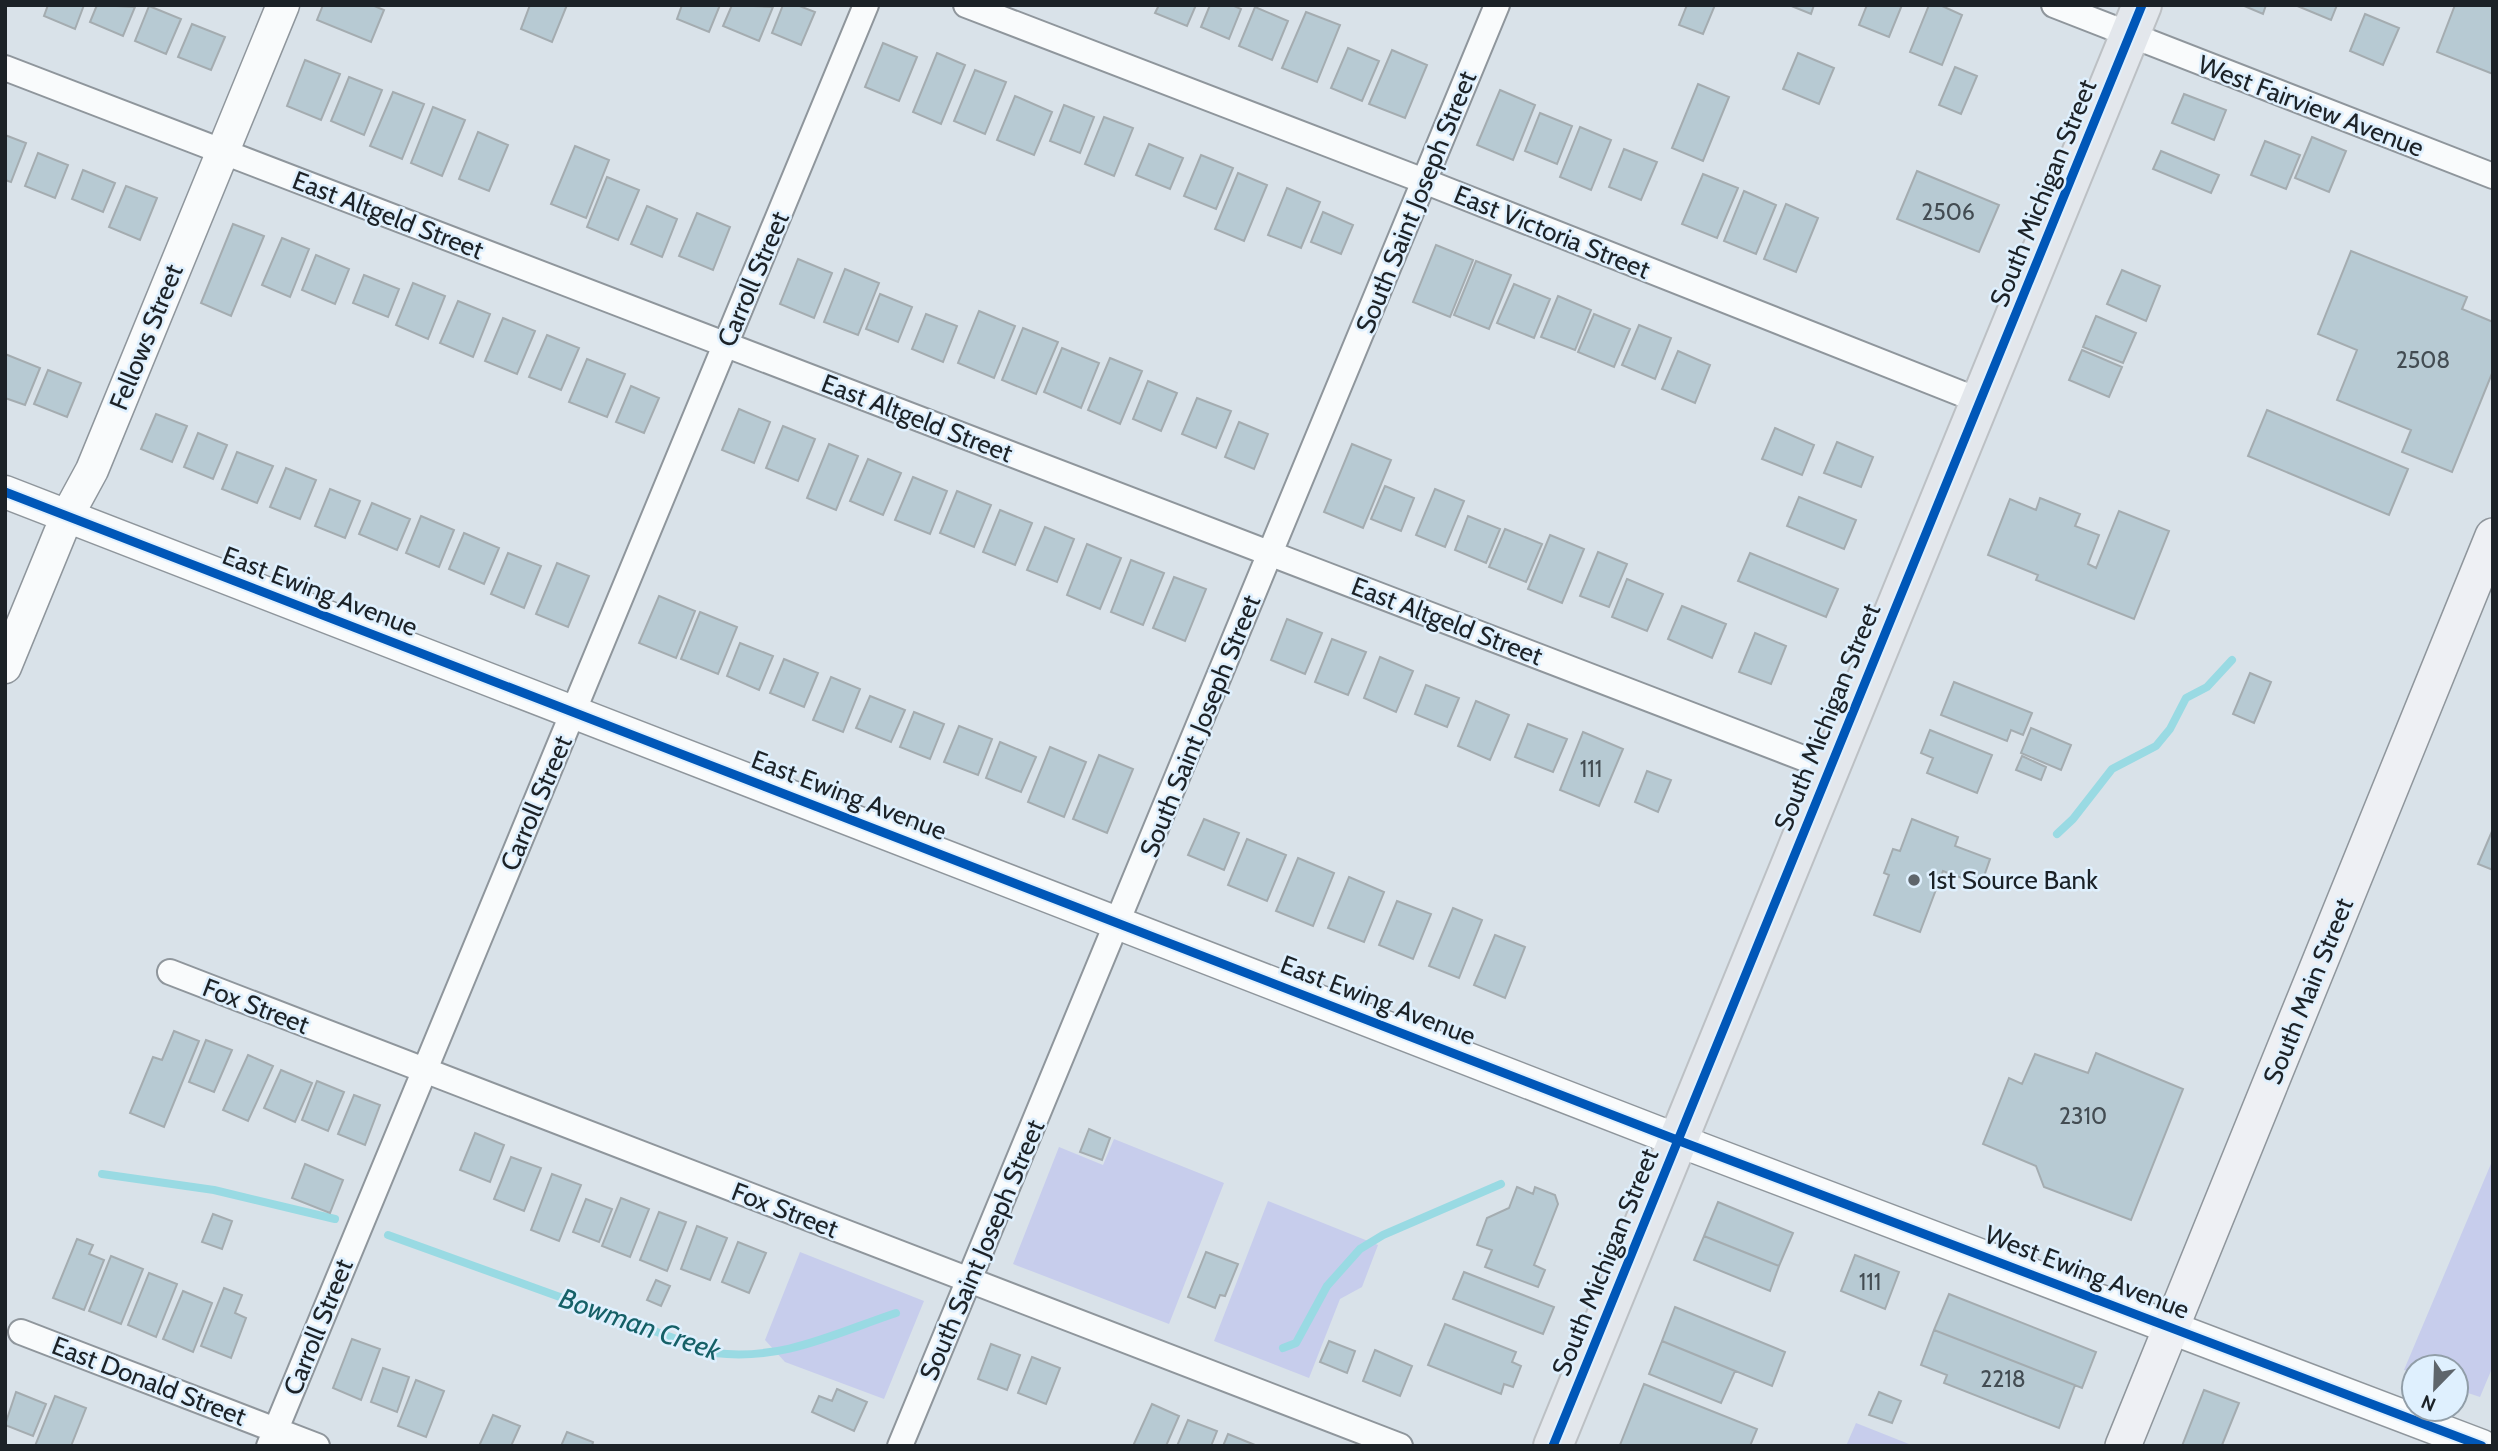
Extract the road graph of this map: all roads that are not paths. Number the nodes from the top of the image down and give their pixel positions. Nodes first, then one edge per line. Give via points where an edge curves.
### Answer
1 (283, 5) edge
2 (866, 5) edge
3 (966, 5) edge
4 (1497, 5) edge
5 (2054, 5) edge
6 (2136, 20) edge
7 (5, 68) edge
8 (222, 151) junction
9 (2493, 176) edge
10 (1424, 181) junction
11 (725, 345) junction
12 (1980, 401) junction
13 (5, 492) edge
14 (67, 516) junction
15 (2493, 536) edge
16 (1271, 553) junction
17 (5, 667) edge
18 (575, 711) junction
19 (1829, 768) junction
20 (1118, 922) junction
21 (170, 972) dead end
22 (425, 1072) junction
23 (1677, 1140) junction
24 (969, 1281) junction
25 (2170, 1326) junction
26 (21, 1332) dead end
27 (272, 1438) edge
28 (317, 1446) edge
29 (900, 1446) edge
30 (1400, 1446) edge
31 (1553, 1446) edge
32 (2123, 1446) edge
33 (2482, 1446) edge

1 - 8 street, Fellows Street
2 - 11 street, Carroll Street
3 - 10 street, East Victoria Street
4 - 10 street, South Saint Joseph Street
5 - 6 street, West Fairview Avenue
6 - 9 street, West Fairview Avenue
6 - 12 main road, South Michigan Street
7 - 8 street, East Altgeld Street
8 - 11 street, East Altgeld Street
8 - 14 street, Fellows Street via 92,470
10 - 12 street, East Victoria Street
10 - 16 street, South Saint Joseph Street
11 - 16 street, East Altgeld Street
11 - 18 street, Carroll Street
12 - 19 main road, South Michigan Street
13 - 14 street, East Ewing Avenue
14 - 17 street, Fellows Street
14 - 18 street, East Ewing Avenue
15 - 25 main road, South Main Street
16 - 19 street, East Altgeld Street
16 - 20 street, South Saint Joseph Street
18 - 20 street, East Ewing Avenue
18 - 22 street, Carroll Street
19 - 23 main road, South Michigan Street
20 - 23 street, East Ewing Avenue
20 - 24 street, South Saint Joseph Street
21 - 22 street, Fox Street
22 - 24 street, Fox Street
22 - 27 street, Carroll Street
23 - 25 street, West Ewing Avenue
23 - 31 main road, South Michigan Street
24 - 29 street, South Saint Joseph Street
24 - 30 street, Fox Street
25 - 32 main road, South Main Street
25 - 33 street, West Ewing Avenue
26 - 27 street, East Donald Street
27 - 28 street, East Donald Street

